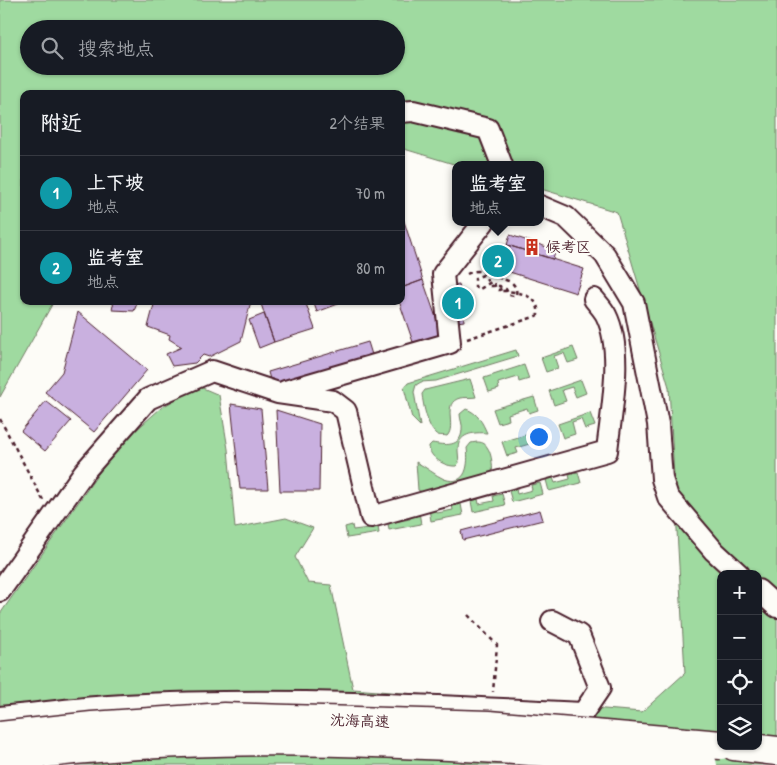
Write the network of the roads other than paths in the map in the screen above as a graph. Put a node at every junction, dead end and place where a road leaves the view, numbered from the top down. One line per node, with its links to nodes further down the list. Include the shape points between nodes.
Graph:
1 (405, 112): 2 (street, via 414,111 488,129)
2 (500, 161)
3 (544, 208): 7 (street, via 566,217 605,254 634,303 658,424 662,479 668,497 714,552)
4 (481, 226): 6 (street, via 443,274 450,343)
5 (594, 299): 6 (street, via 606,314 613,337 616,370 607,451 371,517 346,411 333,401)
6 (278, 393): 8 (street, via 212,371 148,399 84,472)
7 (734, 570)
8 (0, 591)
9 (762, 594): 10 (street)
10 (777, 607)
11 (552, 622): 12 (street, via 579,635 600,688 582,713 285,701 124,705)
12 (0, 717)
13 (0, 736): 14 (highway, 沈海高速, bridge, via 224,717 489,725)
14 (717, 745)
15 (0, 759): 16 (highway, 沈海高速, bridge, via 116,747 364,742)
16 (703, 765)

